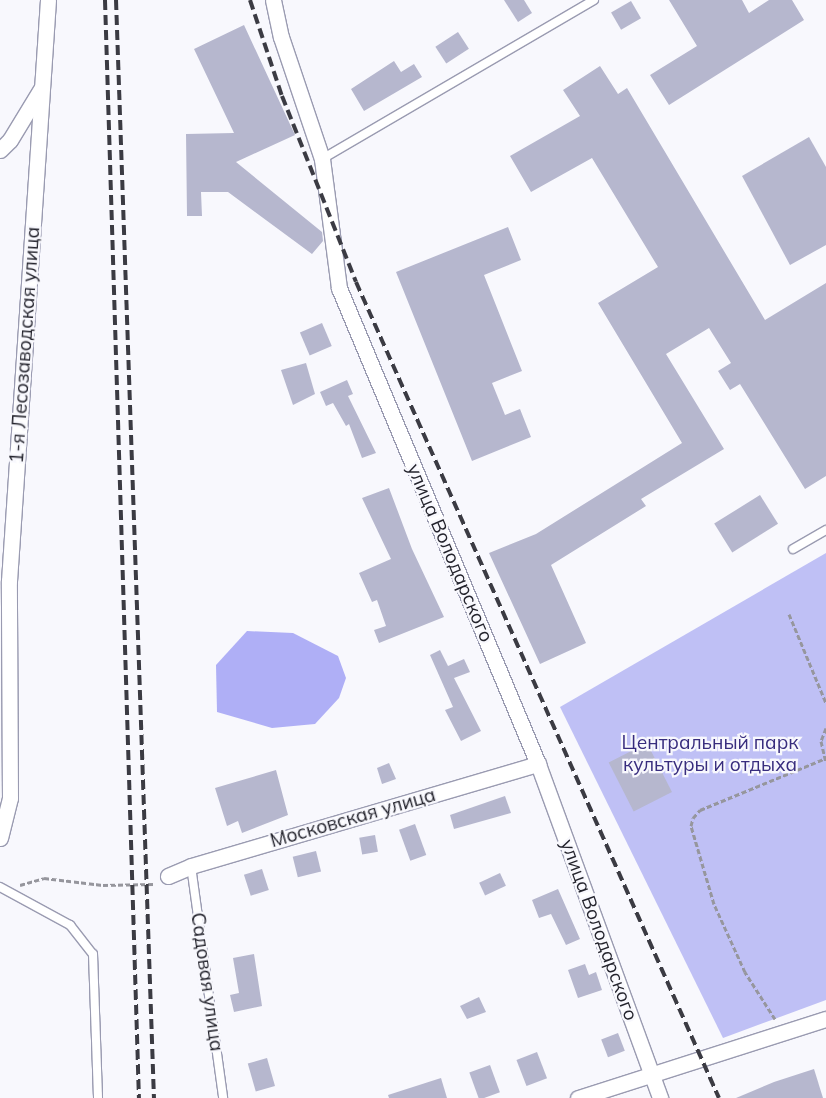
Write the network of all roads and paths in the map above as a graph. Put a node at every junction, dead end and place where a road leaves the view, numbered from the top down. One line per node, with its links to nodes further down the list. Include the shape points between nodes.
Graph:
1 (48, 0): 4 (street, 1-я Лесозаводская улица)
2 (273, 0): 6 (street, улица Володарского, via 281,37)
3 (594, 0): 6 (lane)
4 (43, 86): 5 (street, via 10,140); 14 (street, 1-я Лесозаводская улица, via 9,581 10,798)
5 (0, 150)
6 (322, 159): 13 (street, улица Володарского, via 339,288)
7 (826, 530): 8 (lane)
8 (793, 549)
9 (788, 614): 10 (path)
10 (826, 703)
11 (826, 728): 12 (path, via 820,741)
12 (825, 760): 19 (path, via 700,810 692,818 691,826 714,904 745,972)
13 (538, 764): 15 (street, Московская улица); 20 (street, улица Володарского)
14 (0, 838)
15 (191, 866): 16 (street, Московская улица); 22 (lane, Садовая улица)
16 (168, 876): 17 (path, via 152,886 103,885 44,878)
17 (3, 888): 21 (lane, via 70,925 93,954)
18 (826, 1019): 19 (street)
19 (784, 1033): 20 (street)
20 (653, 1074): 23 (street); 24 (street, улица Володарского)
21 (98, 1098)
22 (223, 1098)
23 (578, 1098)
24 (660, 1098)

